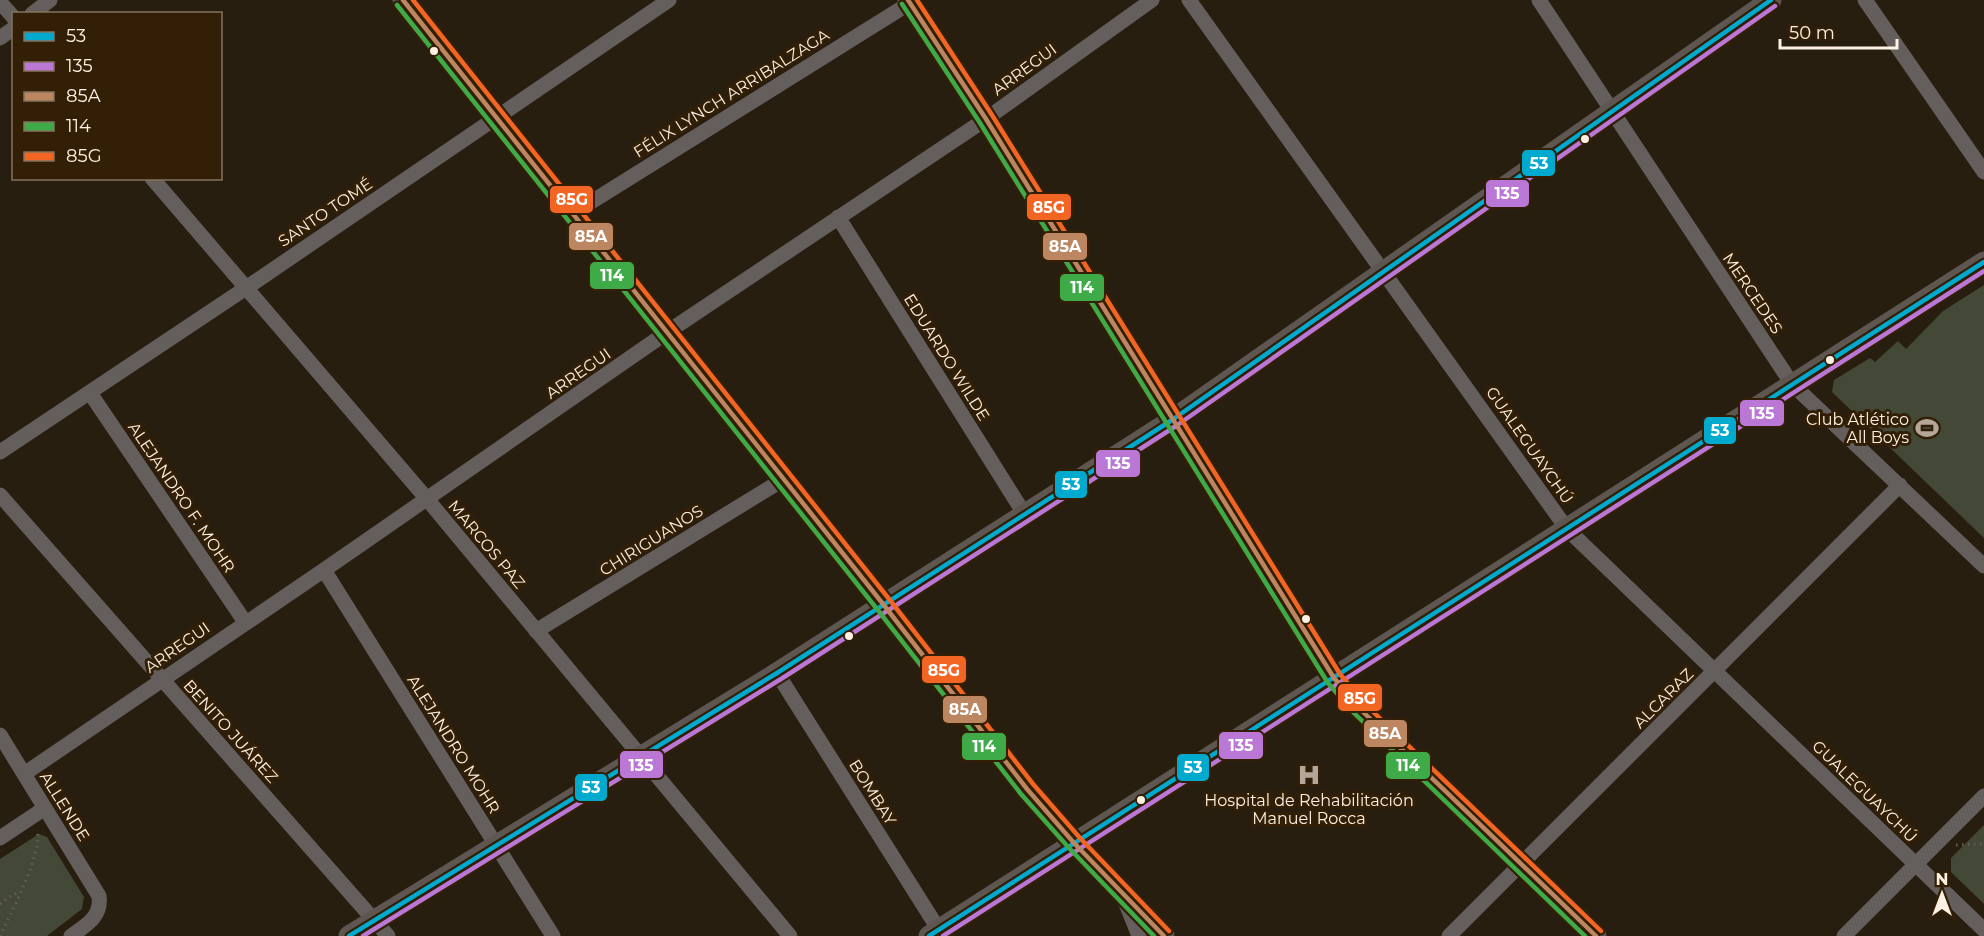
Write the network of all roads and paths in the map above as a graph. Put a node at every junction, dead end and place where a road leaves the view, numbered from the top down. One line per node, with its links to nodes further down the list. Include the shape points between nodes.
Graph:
1 (50, 0): 11 (street)
2 (403, 0): 14 (street)
3 (669, 0): 14 (street, SANTO TOMÉ)
4 (1152, 0): 15 (street, ARREGUI)
5 (1189, 0): 21 (street, GUALEGUAYCHÚ)
6 (1539, 0): 13 (street, MERCEDES)
7 (1771, 0): 13 (street)
8 (1865, 0): 16 (street)
9 (0, 2): 12 (street)
10 (909, 2): 15 (street); 18 (street, FÉLIX LYNCH ARRIBALZAGA)
11 (35, 12)
12 (12, 16)
13 (1612, 112): 21 (street); 24 (street, MERCEDES)
14 (495, 117): 18 (street); 22 (street, SANTO TOMÉ)
15 (986, 119): 19 (street, ARREGUI); 26 (street)
16 (1984, 172)
17 (154, 180): 22 (street, MARCOS PAZ)
18 (572, 214): 23 (street)
19 (838, 217): 23 (street, ARREGUI); 32 (street, EDUARDO WILDE)
20 (1984, 262): 24 (street)
21 (1385, 272): 26 (street); 33 (street, GUALEGUAYCHÚ)
22 (246, 288): 25 (street, SANTO TOMÉ); 31 (street, MARCOS PAZ)
23 (666, 333): 28 (street); 31 (street, ARREGUI)
24 (1792, 384): 29 (street, MERCEDES); 33 (street)
25 (90, 393): 27 (street, SANTO TOMÉ); 37 (street, ALEJANDRO F. MOHR)
26 (1172, 420): 32 (street); 41 (street)
27 (0, 452)
28 (784, 479): 36 (street); 38 (street, CHIRIGUANOS)
29 (1900, 485): 34 (street, MERCEDES); 39 (street, ALCARAZ)
30 (0, 495): 42 (street, BENITO JUÁREZ)
31 (427, 499): 35 (street, ARREGUI); 38 (street, MARCOS PAZ)
32 (1025, 515): 36 (street)
33 (1567, 529): 39 (street, GUALEGUAYCHÚ); 41 (street)
34 (1984, 566)
35 (324, 570): 37 (street, ARREGUI); 51 (street, ALEJANDRO MOHR)
36 (883, 604): 40 (street); 50 (street, via 1027,789)
37 (245, 622): 42 (street, ARREGUI)
38 (536, 631): 44 (street, MARCOS PAZ)
39 (1714, 672): 54 (street, ALCARAZ); 55 (street, GUALEGUAYCHÚ)
40 (777, 673): 44 (street); 61 (street, BOMBAY)
41 (1334, 678): 50 (street); 54 (street, via 1360,709)
42 (162, 680): 45 (street, ARREGUI); 59 (street, BENITO JUÁREZ)
43 (0, 735): 45 (street, ALLENDE)
44 (640, 756): 51 (street); 67 (street, MARCOS PAZ)
45 (24, 774): 47 (street, ALLENDE)
46 (1984, 796): 53 (street)
47 (45, 808): 48 (street); 63 (street, ALLENDE, via 99,896 97,916)
48 (30, 819): 49 (street); 56 (path, via 39,838)
49 (0, 838)
50 (1074, 843): 57 (street); 61 (street)
51 (496, 844): 59 (street); 66 (street, ALEJANDRO MOHR)
52 (1984, 844): 53 (path)
53 (1935, 845): 55 (street)
54 (1521, 864): 70 (street, ALCARAZ); 71 (street)
55 (1916, 864): 60 (street, GUALEGUAYCHÚ); 72 (street)
56 (21, 892): 58 (path); 62 (path)
57 (1122, 892): 68 (street); 69 (street)
58 (0, 904)
59 (374, 920): 64 (street); 65 (street, BENITO JUÁREZ)
60 (1984, 930)
61 (934, 933)
62 (0, 936)
63 (71, 936)
64 (349, 936)
65 (388, 936)
66 (553, 936)
67 (790, 936)
68 (1139, 936)
69 (1164, 936)
70 (1449, 936)
71 (1596, 936)
72 (1844, 936)

